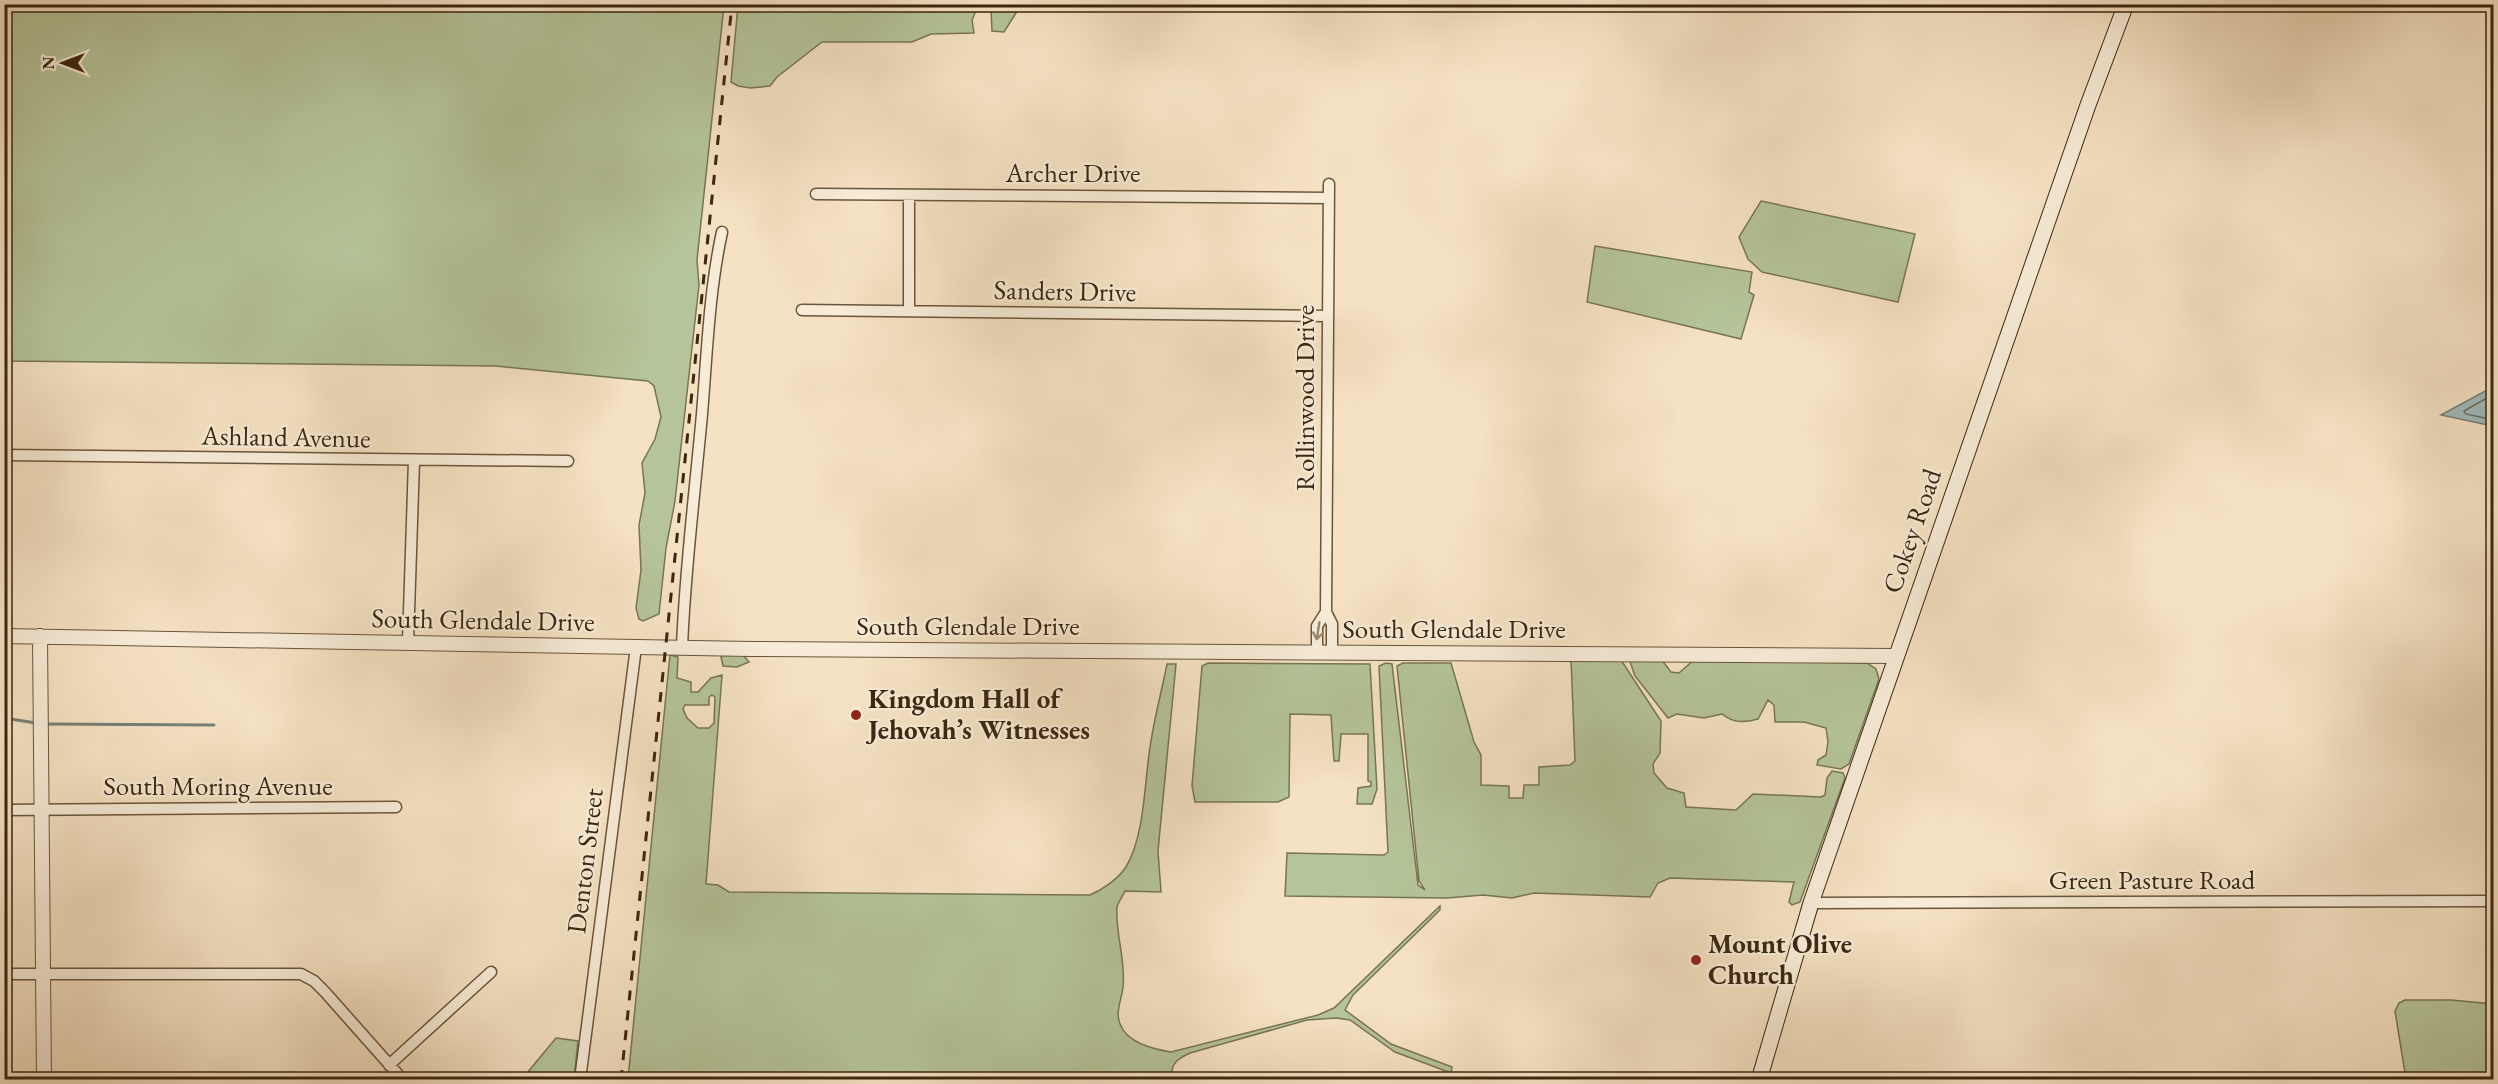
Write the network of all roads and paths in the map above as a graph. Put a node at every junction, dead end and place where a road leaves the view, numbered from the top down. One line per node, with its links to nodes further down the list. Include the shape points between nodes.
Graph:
1 (2126, 4): 21 (main road, Cokey Road)
2 (1329, 184): 5 (street, Rollinwood Drive)
3 (816, 194): 4 (street, Archer Drive)
4 (909, 195): 5 (street, Archer Drive); 8 (street)
5 (1329, 198): 9 (street, Rollinwood Drive)
6 (722, 232): 18 (street, via 714,276)
7 (802, 310): 8 (street, Sanders Drive)
8 (909, 311): 9 (street, Sanders Drive)
9 (1327, 316): 13 (street, Rollinwood Drive)
10 (4, 455): 11 (street, Ashland Avenue)
11 (414, 461): 12 (street, Ashland Avenue); 16 (street)
12 (568, 461)
13 (1326, 612): 19 (street, Rollinwood Drive, one-way to 19, via 1317,626); 20 (street, Rollinwood Drive, via 1332,624)
14 (4, 636): 15 (street, South Glendale Drive)
15 (40, 636): 16 (street, South Glendale Drive); 24 (street)
16 (408, 642): 17 (street, South Glendale Drive)
17 (636, 647): 18 (street, South Glendale Drive); 33 (street, Denton Street)
18 (682, 647): 19 (street, South Glendale Drive)
19 (1317, 652): 20 (street, South Glendale Drive)
20 (1332, 652): 21 (street, South Glendale Drive)
21 (1896, 656): 26 (main road, Cokey Road)
22 (396, 807): 24 (street, South Moring Avenue)
23 (4, 810): 24 (street, South Moring Avenue)
24 (41, 810): 28 (street)
25 (2493, 901): 26 (street, Green Pasture Road)
26 (1811, 903): 34 (main road, Cokey Road)
27 (492, 972): 30 (street)
28 (42, 973): 29 (street); 30 (street, via 301,974 325,992); 31 (street)
29 (4, 974)
30 (389, 1065): 32 (street)
31 (44, 1080)
32 (403, 1080)
33 (580, 1080)
34 (1759, 1080)

